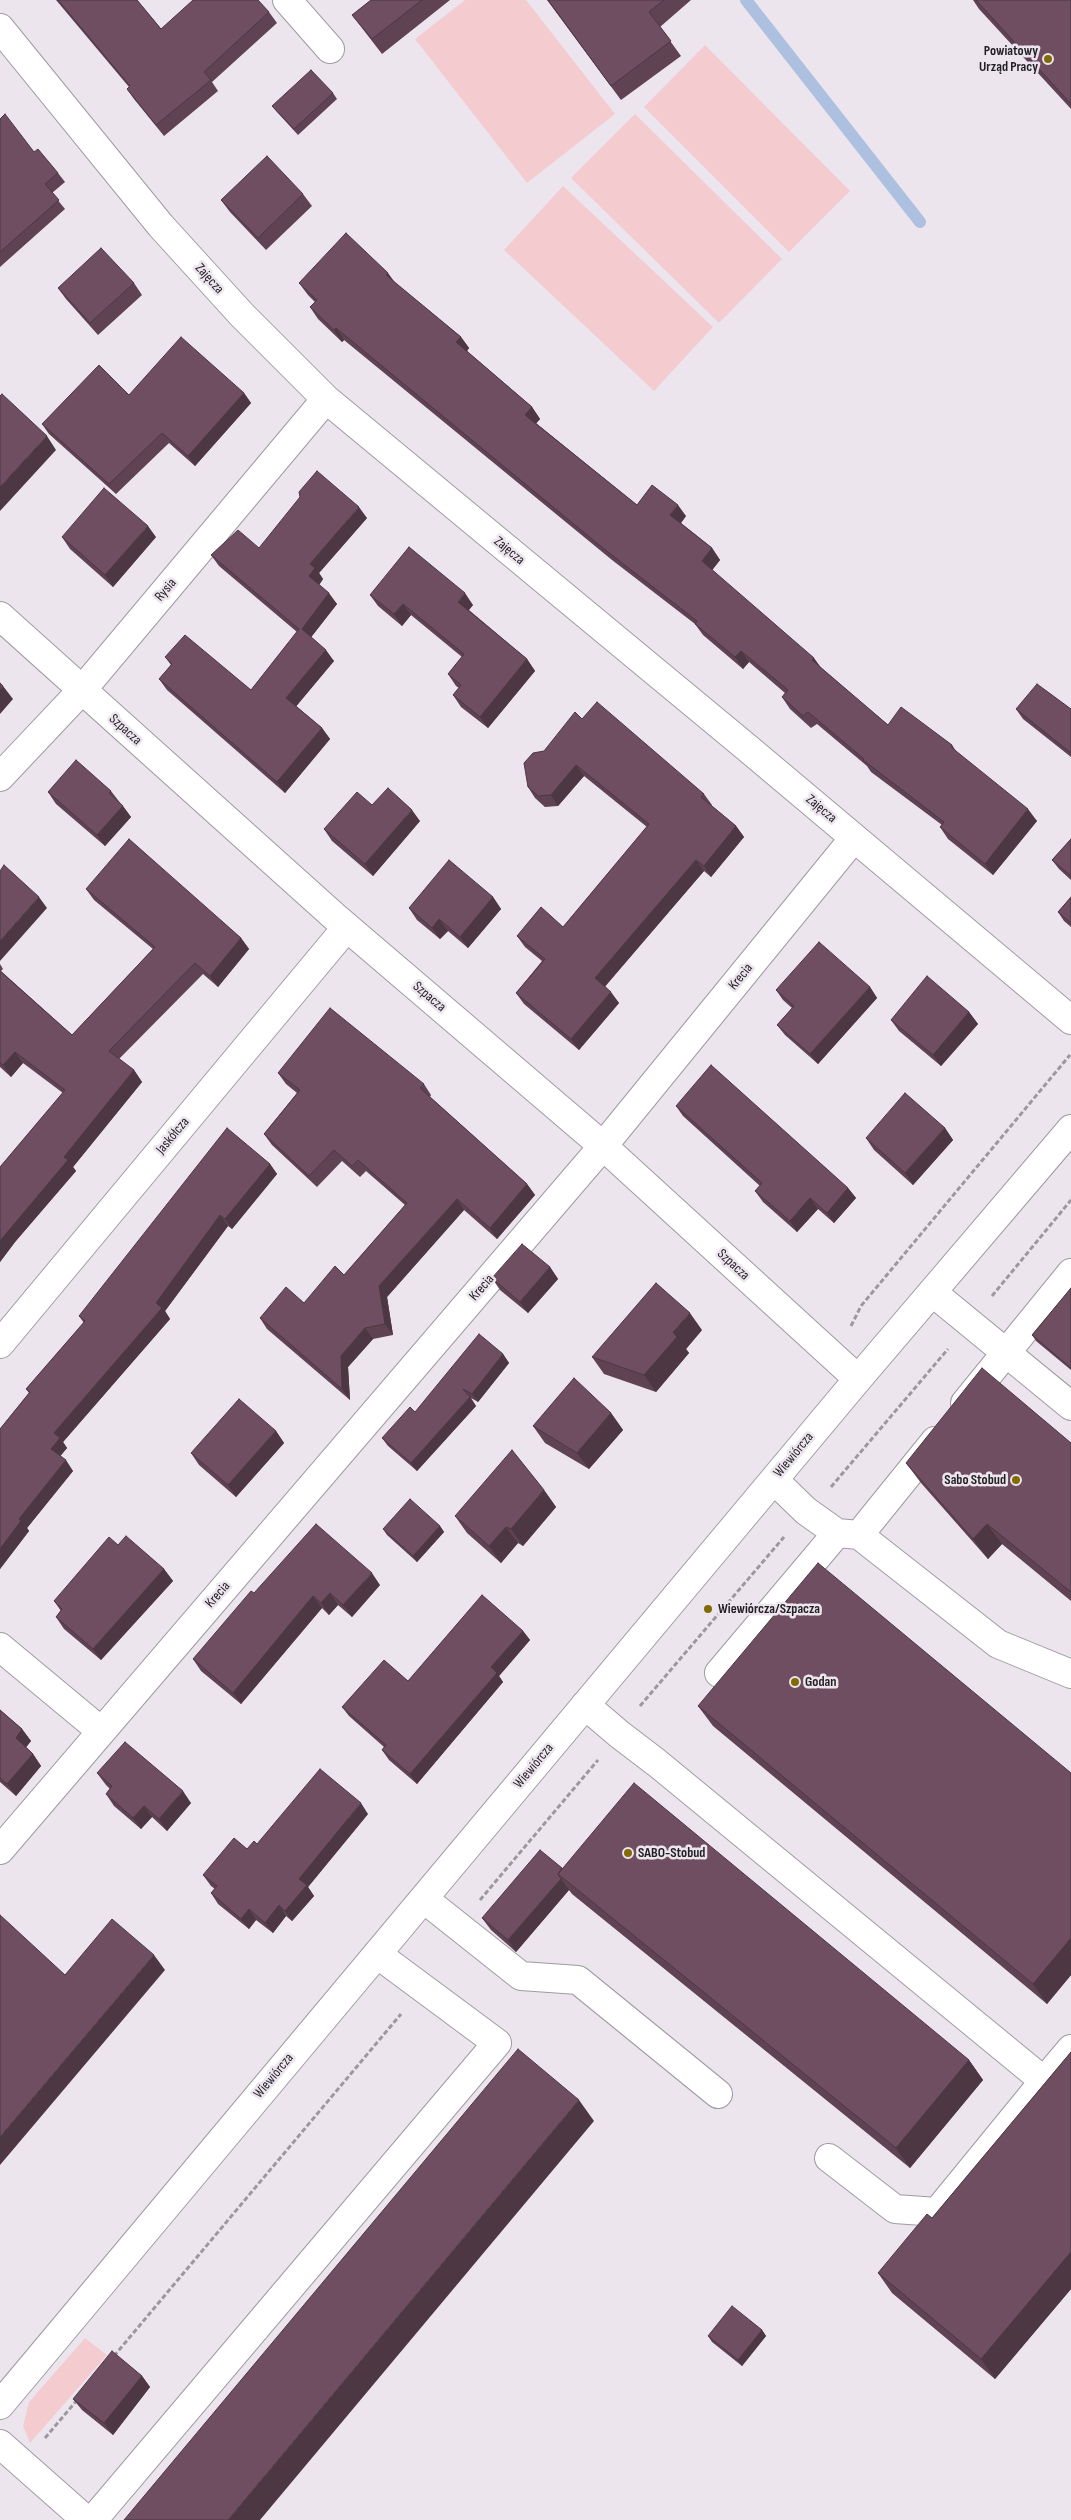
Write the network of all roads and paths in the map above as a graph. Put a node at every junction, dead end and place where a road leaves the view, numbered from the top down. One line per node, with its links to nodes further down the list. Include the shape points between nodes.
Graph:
1 (287, 0): 3 (street)
2 (0, 28): 4 (street, Zajęcza, via 161,226 242,315)
3 (330, 49)
4 (326, 399): 6 (street, Rysia); 8 (street, Zajęcza)
5 (0, 616): 6 (street, Szpacza)
6 (82, 690): 7 (street, Rysia); 9 (street, Szpacza)
7 (0, 777)
8 (854, 838): 10 (street, Zajęcza); 13 (street, Krecia)
9 (347, 927): 13 (street, Szpacza); 16 (street, Jaskółcza)
10 (1071, 1020)
11 (1071, 1054): 18 (path, via 861,1306 849,1330)
12 (1071, 1129): 15 (street, Wiewiórcza)
13 (603, 1146): 18 (street, Szpacza); 27 (street, Krecia)
14 (1071, 1273): 17 (street)
15 (932, 1292): 17 (street); 19 (street, Wiewiórcza)
16 (0, 1344)
17 (1008, 1352): 20 (street); 22 (street)
18 (830, 1354): 19 (street, Szpacza)
19 (858, 1379): 21 (street, Wiewiórcza)
20 (1071, 1406)
21 (774, 1480): 22 (street, via 806,1511); 26 (street, Wiewiórcza)
22 (848, 1534): 24 (street); 25 (street, via 998,1644)
23 (0, 1647): 27 (street)
24 (719, 1673)
25 (1071, 1674)
26 (585, 1704): 29 (street, Wiewiórcza); 33 (street)
27 (102, 1731): 28 (street, Krecia)
28 (0, 1850)
29 (424, 1899): 30 (street, Wiewiórcza); 34 (street, via 521,1976 578,1980)
30 (378, 1954): 31 (street); 38 (street, Wiewiórcza)
31 (423, 1988): 36 (path); 42 (street, via 497,2043)
32 (1071, 2049): 33 (street)
33 (1044, 2081): 35 (street, via 937,2212 894,2209)
34 (718, 2094)
35 (829, 2158)
36 (109, 2362)
37 (83, 2393): 40 (path)
38 (0, 2405)
39 (0, 2444): 40 (street)
40 (24, 2464): 41 (street)
41 (86, 2520)
42 (93, 2520)

